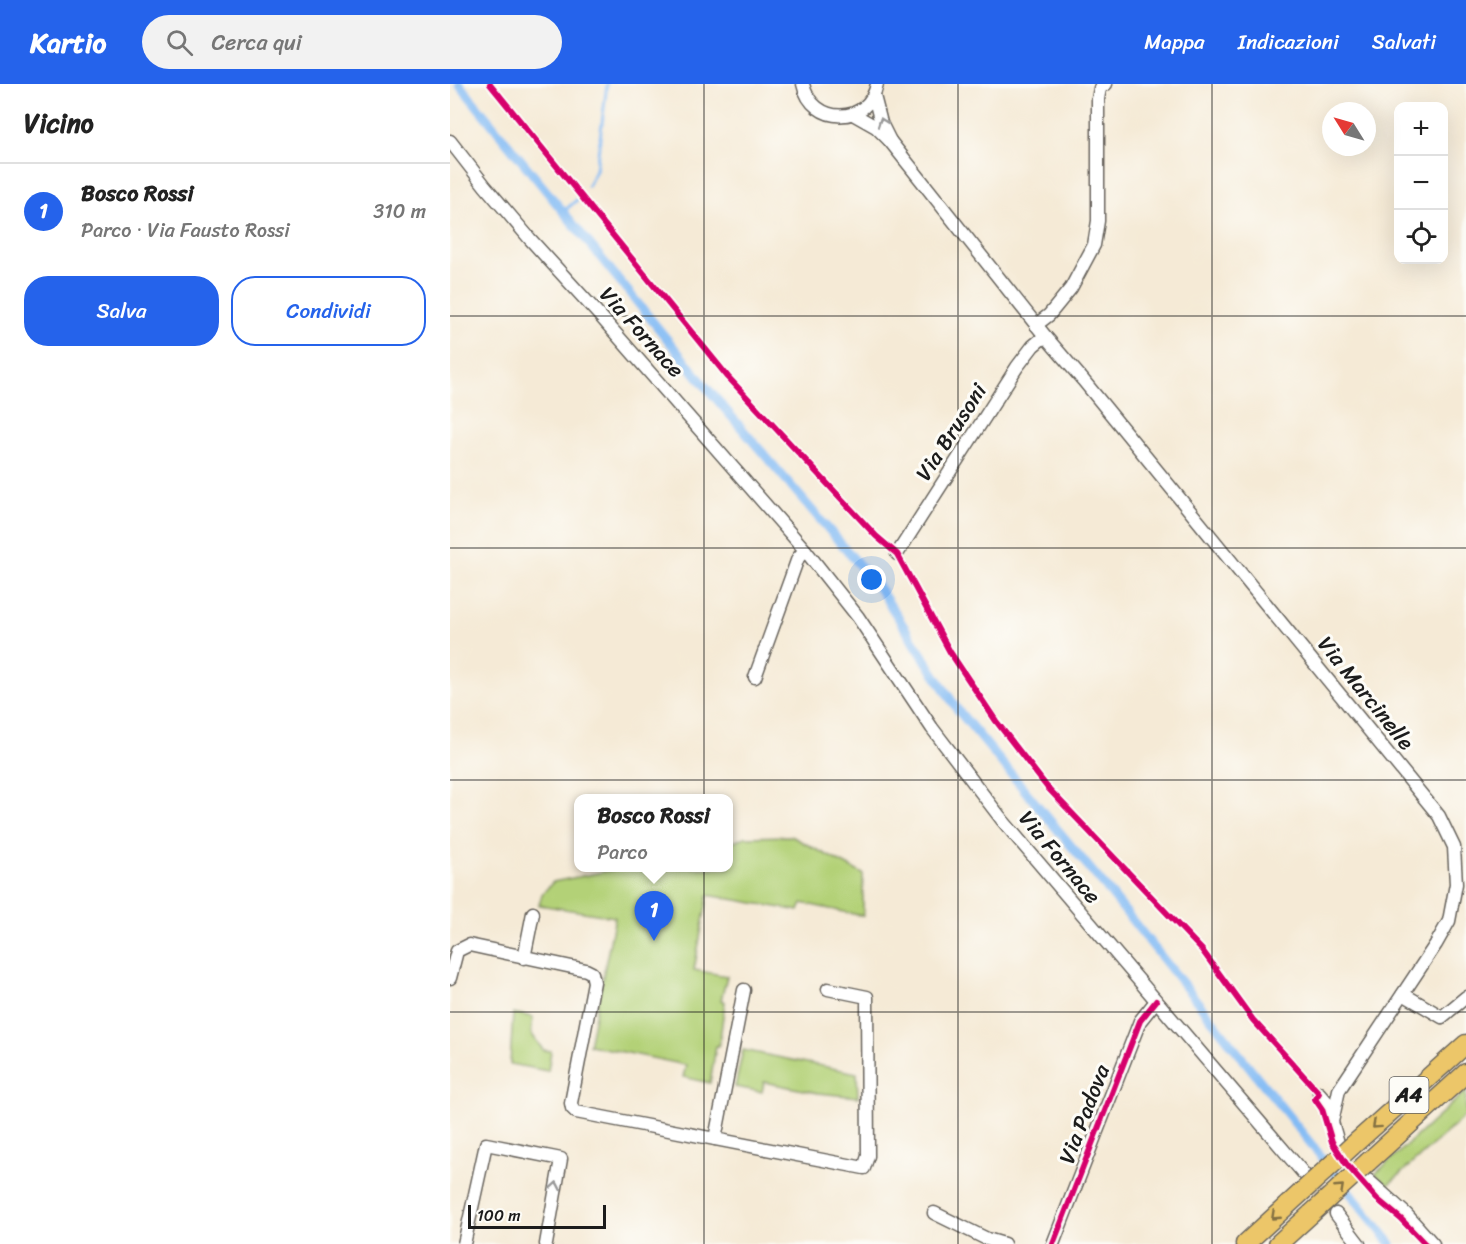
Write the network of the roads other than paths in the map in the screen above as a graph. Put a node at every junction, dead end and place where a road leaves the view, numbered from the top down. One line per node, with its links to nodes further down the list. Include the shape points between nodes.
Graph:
1 (803, 84): 4 (street, via 813,105 829,114)
2 (1106, 84): 7 (street, via 1100,88 1098,99 1098,221 1094,245 1071,288)
3 (876, 90): 4 (street); 6 (street, one-way to 3, via 881,123)
4 (853, 114): 6 (street, via 876,127)
5 (450, 141): 9 (street, Via Fornace, via 530,239)
6 (890, 141): 7 (street, Via Marcinelle)
7 (1036, 325): 8 (street, Via Marcinelle)
8 (1045, 336): 10 (street, Via Brusoni, via 1017,367); 17 (street, Via Marcinelle, via 1439,816 1454,847 1454,903 1443,933)
9 (805, 550): 11 (street, via 798,558); 19 (street, Via Fornace, via 858,616 932,728 1010,831)
10 (897, 554)
11 (755, 677)
12 (532, 913): 13 (street)
13 (524, 958): 14 (street, via 464,946 455,955); 24 (street, via 586,970 594,976 572,1108 576,1112)
14 (450, 978)
15 (828, 989): 24 (street, via 867,997 868,1156 864,1168)
16 (744, 990): 24 (street)
17 (1402, 994): 18 (street, via 1442,1017); 23 (street, Via Marcinelle, via 1347,1077)
18 (1466, 997)
19 (1156, 1000): 27 (street, Via Fornace); 33 (street, Via Padova, via 1140,1021)
20 (1466, 1044): 25 (highway, A4, one-way to 25)
21 (1466, 1073): 35 (highway, A4, one-way to 21, bridge)
22 (1319, 1094): 23 (street)
23 (1334, 1110): 25 (street, Via Marcinelle, via 1334,1131)
24 (715, 1139)
25 (1345, 1145): 27 (highway, A4, bridge)
26 (1368, 1180): 37 (street)
27 (1304, 1182): 34 (highway, A4, one-way to 34)
28 (934, 1213): 32 (street)
29 (1336, 1214): 36 (street)
30 (464, 1244): 31 (street, one-way to 30, via 561,1159 486,1144)
31 (546, 1244)
32 (1004, 1244)
33 (1053, 1244)
34 (1245, 1244)
35 (1278, 1244)
36 (1359, 1244)
37 (1433, 1244)

